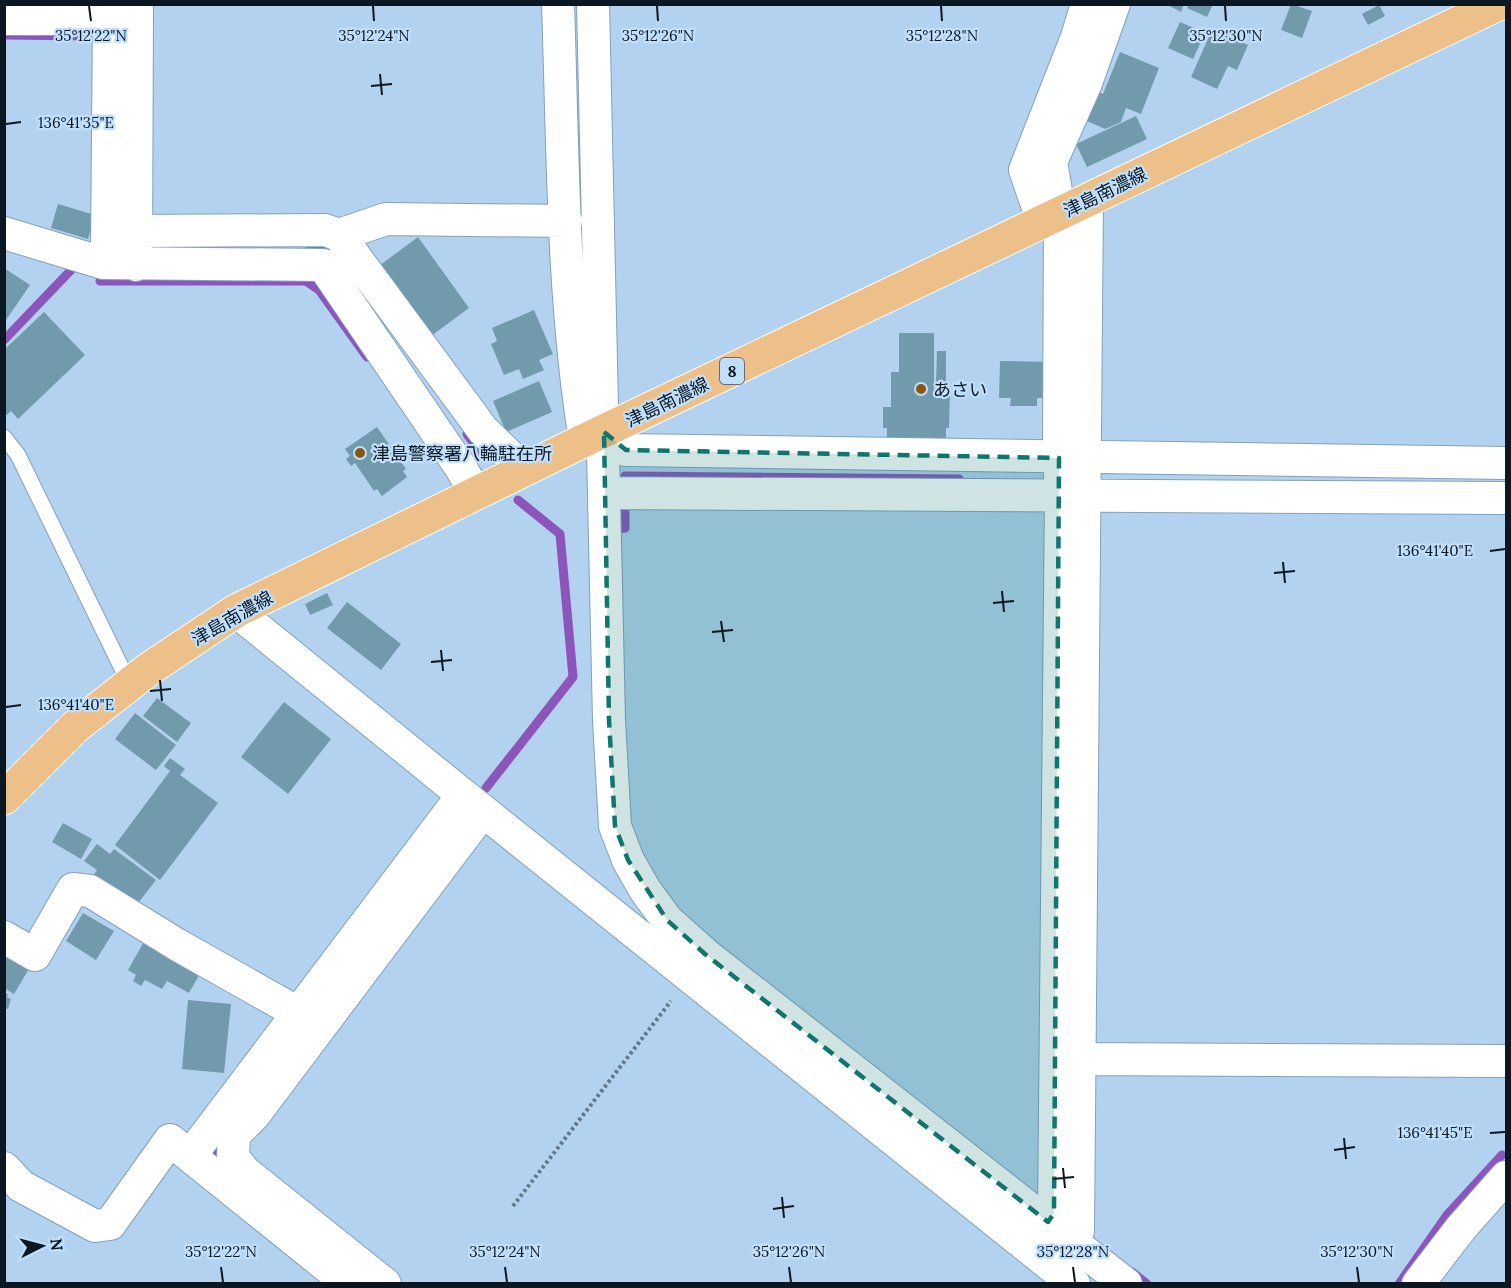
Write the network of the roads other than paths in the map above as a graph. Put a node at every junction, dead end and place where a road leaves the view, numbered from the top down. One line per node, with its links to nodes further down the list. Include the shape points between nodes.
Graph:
1 (558, 4): 11 (street)
2 (593, 4): 17 (street)
3 (1087, 4): 10 (street, via 1025,170)
4 (1114, 4): 10 (street, via 1086,83 1051,162)
5 (1498, 4): 6 (main road, 津島南濃線 / 8)
6 (1464, 12): 10 (main road, 津島南濃線 / 8)
7 (128, 14): 8 (street); 9 (street)
8 (4, 19)
9 (123, 57): 12 (street); 15 (street)
10 (1063, 212): 17 (main road, 津島南濃線 / 8); 19 (street)
11 (566, 221): 14 (street, via 386,219); 17 (street, via 575,375)
12 (136, 231): 14 (street, via 325,230); 16 (street)
13 (4, 233): 15 (street)
14 (339, 235): 21 (street, via 483,430)
15 (103, 263): 16 (street)
16 (136, 264): 23 (street, via 323,266)
17 (595, 436): 19 (street, via 626,450); 21 (main road, 津島南濃線 / 8); 22 (street)
18 (4, 437): 27 (lane, via 18,455)
19 (1072, 458): 20 (street); 24 (street)
20 (1506, 463)
21 (524, 470): 23 (main road, 津島南濃線 / 8)
22 (605, 493): 24 (street); 37 (street, via 615,826 645,890 667,920 705,954)
23 (476, 494): 26 (main road, 津島南濃線 / 8)
24 (1073, 494): 25 (street); 32 (street); 37 (street, via 1054,1213)
25 (1506, 498)
26 (236, 611): 27 (main road, 津島南濃線 / 8); 29 (street)
27 (130, 685): 28 (main road, 津島南濃線 / 8, via 75,727)
28 (4, 798)
29 (473, 803): 31 (street); 39 (street, via 254,1115 234,1135 233,1157 245,1172); 40 (street)
30 (4, 937): 31 (street, via 35,955 73,889 90,891)
31 (298, 1013): 34 (street)
32 (1080, 1059): 33 (street); 37 (street, via 1078,1231)
33 (1506, 1061)
34 (190, 1156): 35 (street, via 170,1140 110,1224 94,1227 21,1186); 38 (street)
35 (4, 1168)
36 (1506, 1177): 42 (street)
37 (1060, 1232): 41 (street)
38 (349, 1284)
39 (385, 1284)
40 (1074, 1284)
41 (1126, 1284)
42 (1418, 1284)

